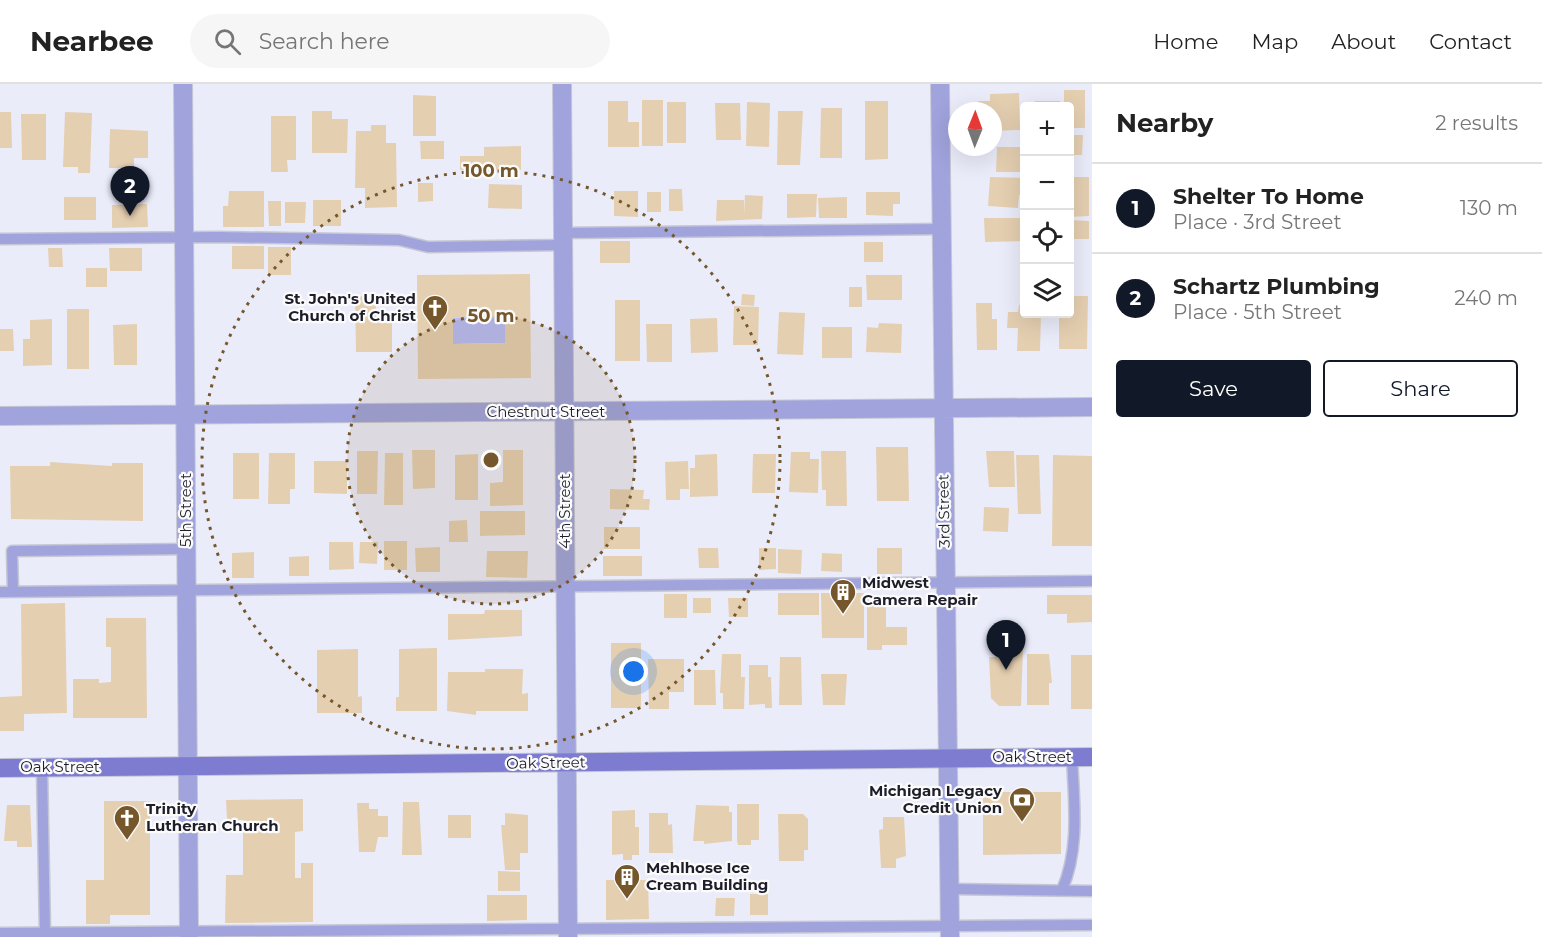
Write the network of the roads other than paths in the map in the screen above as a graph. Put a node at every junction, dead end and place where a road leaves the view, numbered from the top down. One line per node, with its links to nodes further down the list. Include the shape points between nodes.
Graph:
1 (183, 84): 5 (street, 5th Street)
2 (562, 84): 7 (street, 4th Street)
3 (940, 84): 4 (street, 3rd Street)
4 (941, 229): 7 (lane); 9 (street, 3rd Street)
5 (185, 237): 6 (lane); 7 (lane, via 399,240 428,247); 11 (street, 5th Street)
6 (0, 239)
7 (563, 239): 10 (street, 4th Street)
8 (1092, 407): 9 (street, Chestnut Street)
9 (943, 408): 10 (street, Chestnut Street); 15 (street, 3rd Street)
10 (564, 412): 11 (street, Chestnut Street); 16 (street, 4th Street)
11 (186, 415): 12 (street, Chestnut Street); 13 (street, 5th Street)
12 (0, 416)
13 (187, 549): 17 (street, 5th Street); 19 (lane, via 12,550)
14 (1092, 581): 15 (lane)
15 (945, 582): 16 (lane); 22 (street, 3rd Street)
16 (566, 587): 17 (lane); 23 (street, 4th Street)
17 (187, 590): 19 (lane); 24 (street, 5th Street)
18 (0, 592): 19 (lane)
19 (13, 592)
20 (1072, 757): 21 (street, Oak Street); 22 (street, Oak Street); 28 (lane, via 1075,806 1071,869)
21 (1092, 757)
22 (948, 758): 23 (street, Oak Street); 27 (street, 3rd Street)
23 (567, 763): 24 (street, Oak Street); 36 (street, 4th Street)
24 (188, 767): 26 (street, Oak Street); 37 (street, 5th Street)
25 (0, 768): 26 (street, Oak Street)
26 (42, 768): 35 (lane)
27 (950, 889): 28 (lane); 31 (street, 3rd Street)
28 (1062, 890): 29 (lane)
29 (1092, 891)
30 (1092, 925): 31 (lane)
31 (950, 931): 33 (lane)
32 (846, 932): 33 (lane); 36 (lane)
33 (881, 932)
34 (0, 933): 35 (lane)
35 (45, 933): 37 (lane)
36 (568, 933): 37 (lane)
37 (189, 935)

